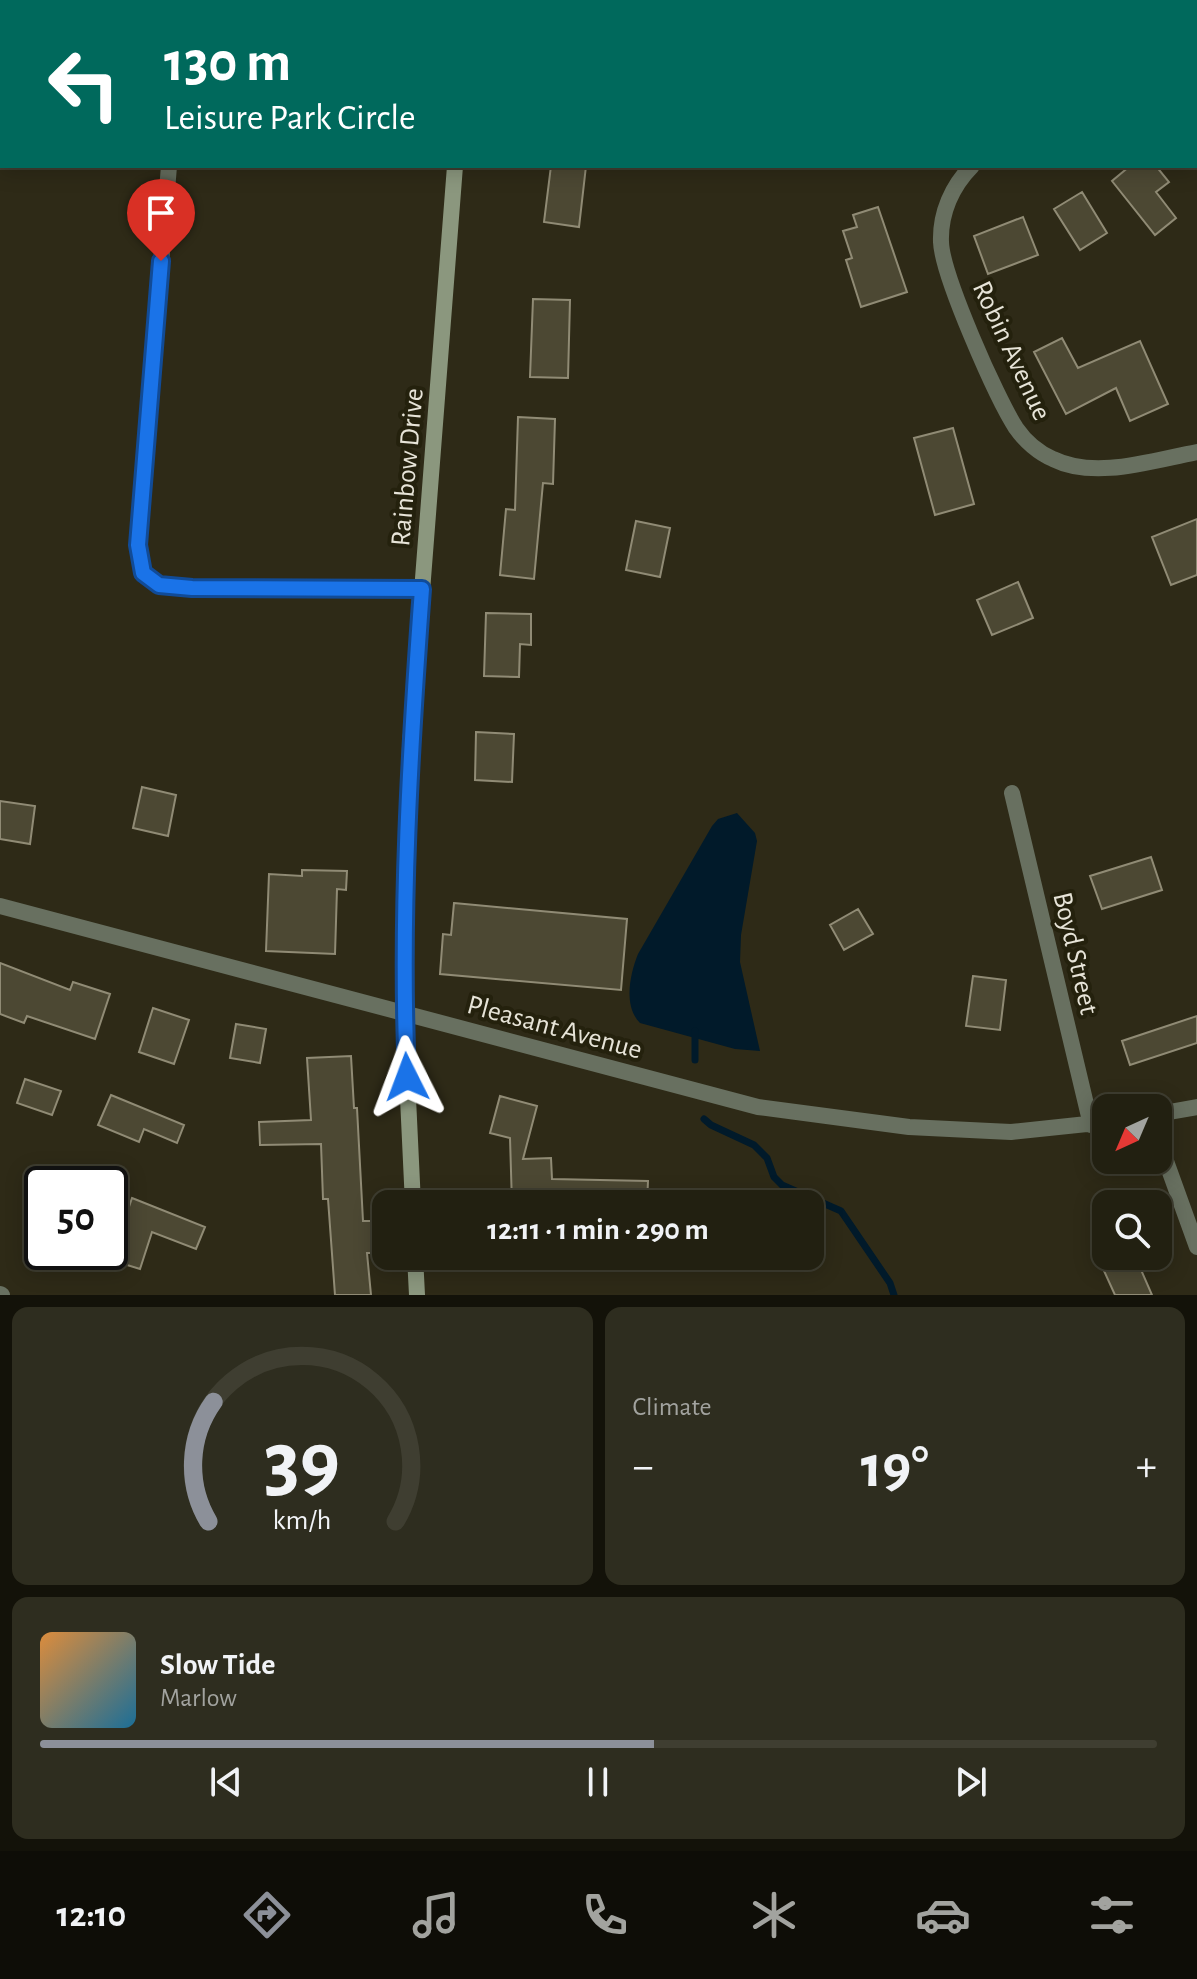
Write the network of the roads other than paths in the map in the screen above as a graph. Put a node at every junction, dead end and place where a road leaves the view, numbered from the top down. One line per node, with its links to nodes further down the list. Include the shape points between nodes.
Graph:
1 (169, 168): 5 (street, via 138,545 143,573 159,585 192,588)
2 (455, 168): 5 (main road, Rainbow Drive)
3 (970, 168): 4 (street, Robin Avenue, via 947,201 941,243 956,297 1008,415 1036,449 1077,467 1116,467)
4 (1197, 452)
5 (422, 589): 8 (main road, Rainbow Drive, via 410,746)
6 (1012, 793): 9 (street, Boyd Street)
7 (0, 906): 8 (street, Pleasant Avenue)
8 (404, 1013): 12 (street, Pleasant Avenue, via 758,1107 909,1127 1011,1132); 14 (main road, Rainbow Drive)
9 (1092, 1100)
10 (1197, 1107): 11 (street)
11 (1172, 1111)
12 (1092, 1124)
13 (1171, 1174): 15 (street)
14 (412, 1190)
15 (1197, 1247)
16 (416, 1270): 17 (main road)
17 (417, 1295)

